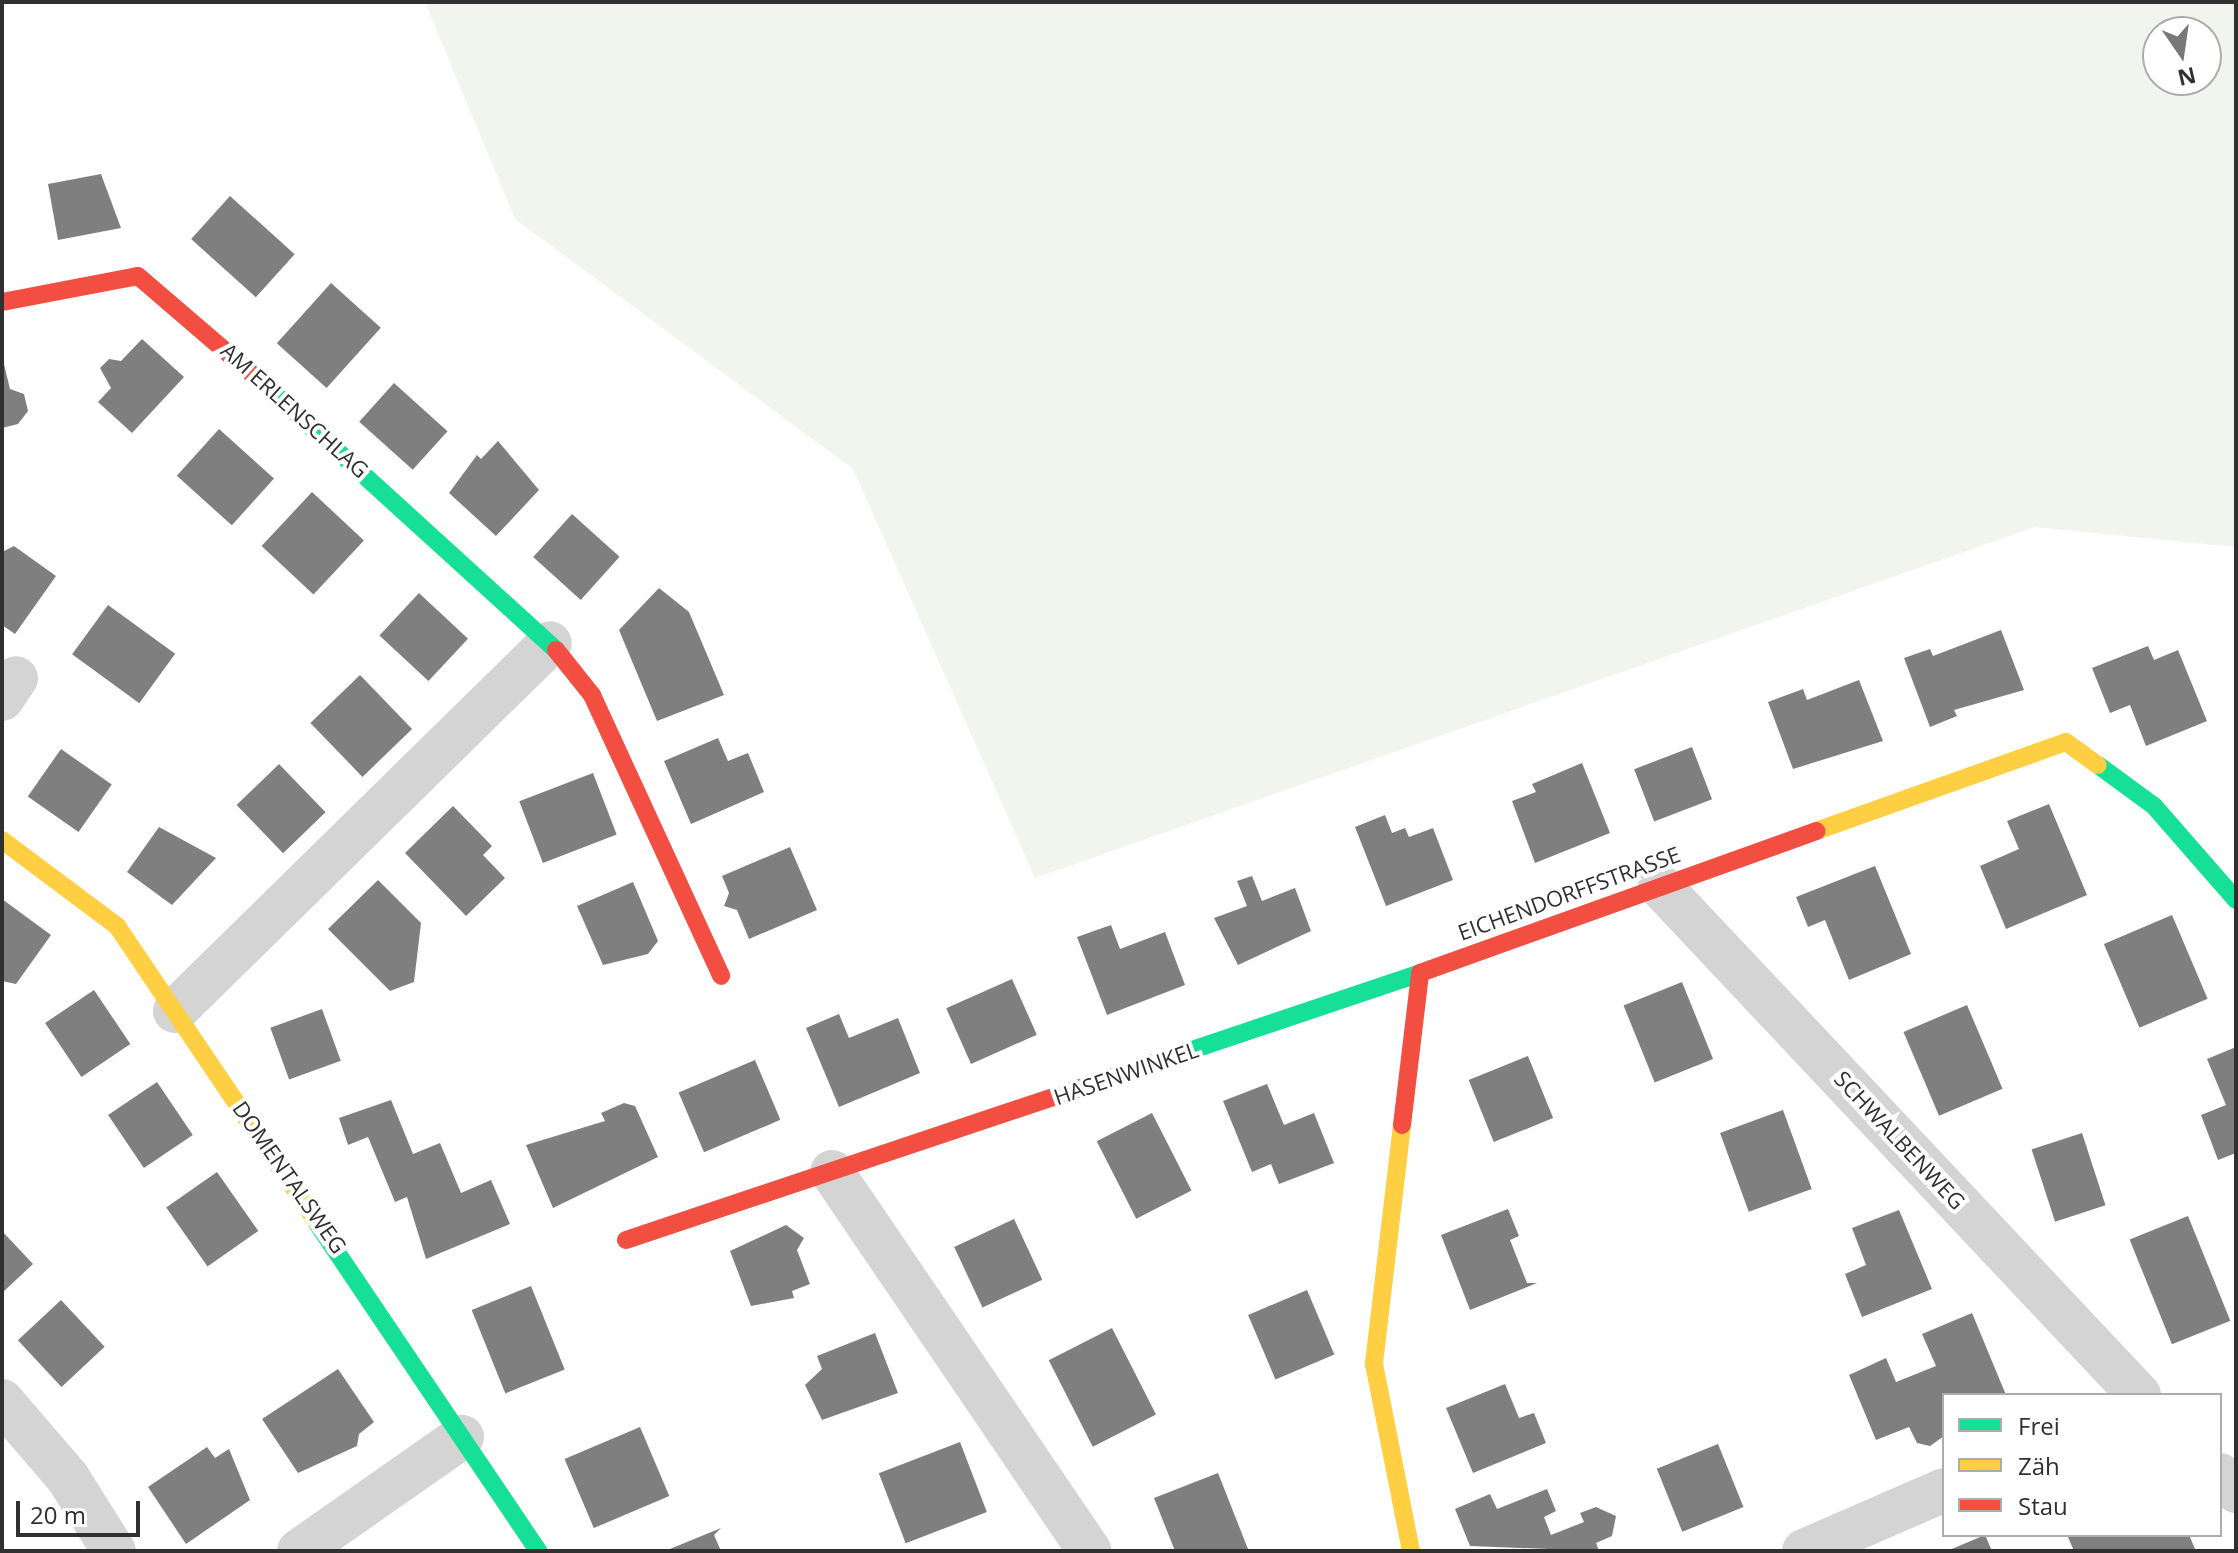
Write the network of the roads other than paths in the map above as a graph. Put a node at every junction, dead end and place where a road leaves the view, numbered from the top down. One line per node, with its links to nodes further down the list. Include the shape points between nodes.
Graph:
1 (2, 302): 2 (street, AM ERLENSCHLAG, via 89,281 138,276 154,285)
2 (550, 643): 7 (street, AM ERLENSCHLAG, via 592,695); 8 (street)
3 (2, 840): 8 (street, DOMENTALSWEG, via 117,926)
4 (1660, 886): 5 (street, EICHENDORFFSTRASSE, via 2066,742 2154,806); 6 (street, EICHENDORFFSTRASSE); 11 (street, SCHWALBENWEG)
5 (2236, 900)
6 (1420, 973): 9 (street, HASENWINKEL); 19 (street, via 1374,1364)
7 (721, 976)
8 (175, 1011): 13 (street, DOMENTALSWEG)
9 (832, 1172): 10 (street, HASENWINKEL); 18 (street)
10 (626, 1240)
11 (2137, 1393)
12 (2, 1401): 15 (street, via 68,1478)
13 (462, 1437): 16 (street); 17 (street, DOMENTALSWEG)
14 (1942, 1491): 20 (street)
15 (114, 1551)
16 (299, 1551)
17 (538, 1551)
18 (1090, 1551)
19 (1411, 1551)
20 (1804, 1551)

